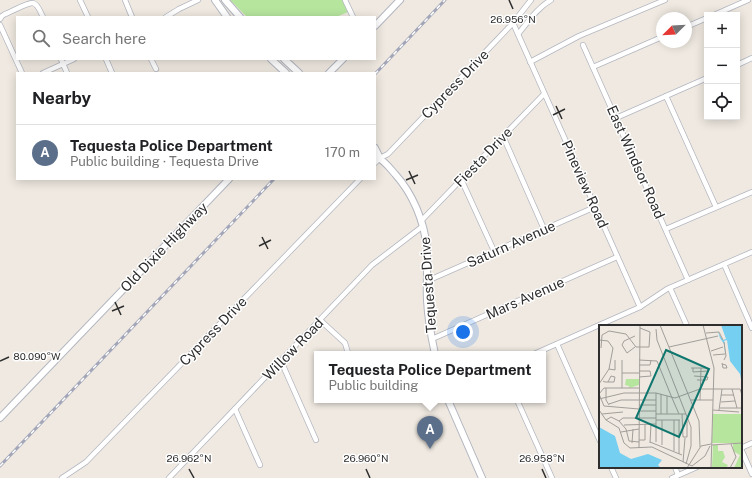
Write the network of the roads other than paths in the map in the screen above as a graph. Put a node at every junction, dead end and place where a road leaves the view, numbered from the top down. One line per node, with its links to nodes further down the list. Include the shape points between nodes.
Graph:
1 (80, 0): 14 (street)
2 (125, 0): 15 (street)
3 (198, 0): 16 (street)
4 (215, 0): 17 (street)
5 (225, 0): 18 (street)
6 (345, 0): 19 (street)
7 (400, 0): 25 (street)
8 (531, 0): 22 (street, Cypress Drive)
9 (551, 0): 26 (street, via 545,3)
10 (665, 0): 38 (street, via 579,36)
11 (748, 0): 12 (street)
12 (721, 12)
13 (42, 16): 20 (street, via 38,7 28,4 5,14)
14 (88, 16)
15 (132, 16)
16 (168, 16)
17 (226, 16)
18 (239, 16)
19 (353, 16)
20 (0, 19)
21 (704, 19): 23 (street)
22 (511, 24): 26 (street, Pineview Road); 54 (street, Cypress Drive, via 388,154)
23 (692, 24)
24 (0, 25): 31 (street)
25 (376, 25)
26 (518, 34): 38 (street, Pineview Road)
27 (656, 41): 40 (street)
28 (583, 44): 40 (street, East Windsor Road)
29 (752, 58): 39 (street)
30 (16, 60): 42 (street)
31 (16, 60)
32 (106, 60): 45 (street)
33 (152, 60): 41 (street)
34 (272, 60): 46 (street)
35 (285, 60): 47 (street)
36 (342, 60): 48 (street)
37 (62, 61): 43 (street); 44 (street)
38 (530, 62): 50 (street, Pineview Road)
39 (740, 64)
40 (593, 67): 52 (street, East Windsor Road)
41 (156, 69)
42 (22, 72)
43 (45, 72)
44 (67, 72)
45 (112, 72)
46 (285, 72)
47 (298, 72)
48 (330, 72)
49 (704, 79): 51 (street)
50 (544, 94): 53 (street, Fiesta Drive); 59 (street, Pineview Road)
51 (666, 96): 52 (street); 60 (street)
52 (616, 118): 63 (street, East Windsor Road)
53 (503, 136): 55 (street, Fiesta Drive); 62 (street)
54 (378, 157): 61 (street, Tequesta Drive, via 401,180 415,204)
55 (461, 179): 61 (street, Fiesta Drive); 64 (street)
56 (228, 180): 87 (street, Old Dixie Highway)
57 (359, 180): 99 (street, Cypress Drive, via 86,462)
58 (752, 192): 60 (street)
59 (595, 207): 62 (street, Saturn Avenue); 66 (street, Pineview Road)
60 (716, 207): 63 (street)
61 (422, 223): 69 (street, Tequesta Drive, via 427,248); 73 (street, Willow Road, via 372,266)
62 (544, 229): 64 (street, Saturn Avenue)
63 (666, 229): 68 (street, East Windsor Road)
64 (494, 251): 69 (street, Saturn Avenue)
65 (752, 252): 67 (street)
66 (618, 257): 71 (street, Pineview Road); 78 (street, Mars Avenue)
67 (724, 264): 68 (street); 72 (street)
68 (688, 280): 70 (street)
69 (427, 281): 78 (street, Tequesta Drive)
70 (670, 288): 71 (street); 76 (street)
71 (640, 307): 74 (street)
72 (750, 316): 77 (street)
73 (320, 320): 80 (street, via 345,343); 83 (street, Willow Road)
74 (610, 320): 75 (street); 79 (street)
75 (612, 325)
76 (687, 325)
77 (752, 328)
78 (432, 339): 81 (street, Tequesta Drive)
79 (557, 344): 82 (street); 88 (street)
80 (347, 351)
81 (434, 351)
82 (541, 351)
83 (281, 361): 86 (street, Willow Road); 89 (street)
84 (449, 403): 101 (street)
85 (518, 403): 102 (street)
86 (235, 409): 93 (street); 100 (street, Willow Road)
87 (0, 418)
88 (599, 439)
89 (316, 440)
90 (752, 443): 91 (street)
91 (742, 448)
92 (742, 450): 97 (street)
93 (260, 465)
94 (611, 468): 103 (street)
95 (675, 468): 98 (street)
96 (695, 468): 98 (street)
97 (752, 474)
98 (678, 475): 104 (street)
99 (62, 478)
100 (169, 478)
101 (482, 478)
102 (552, 478)
103 (616, 478)
104 (672, 478)

